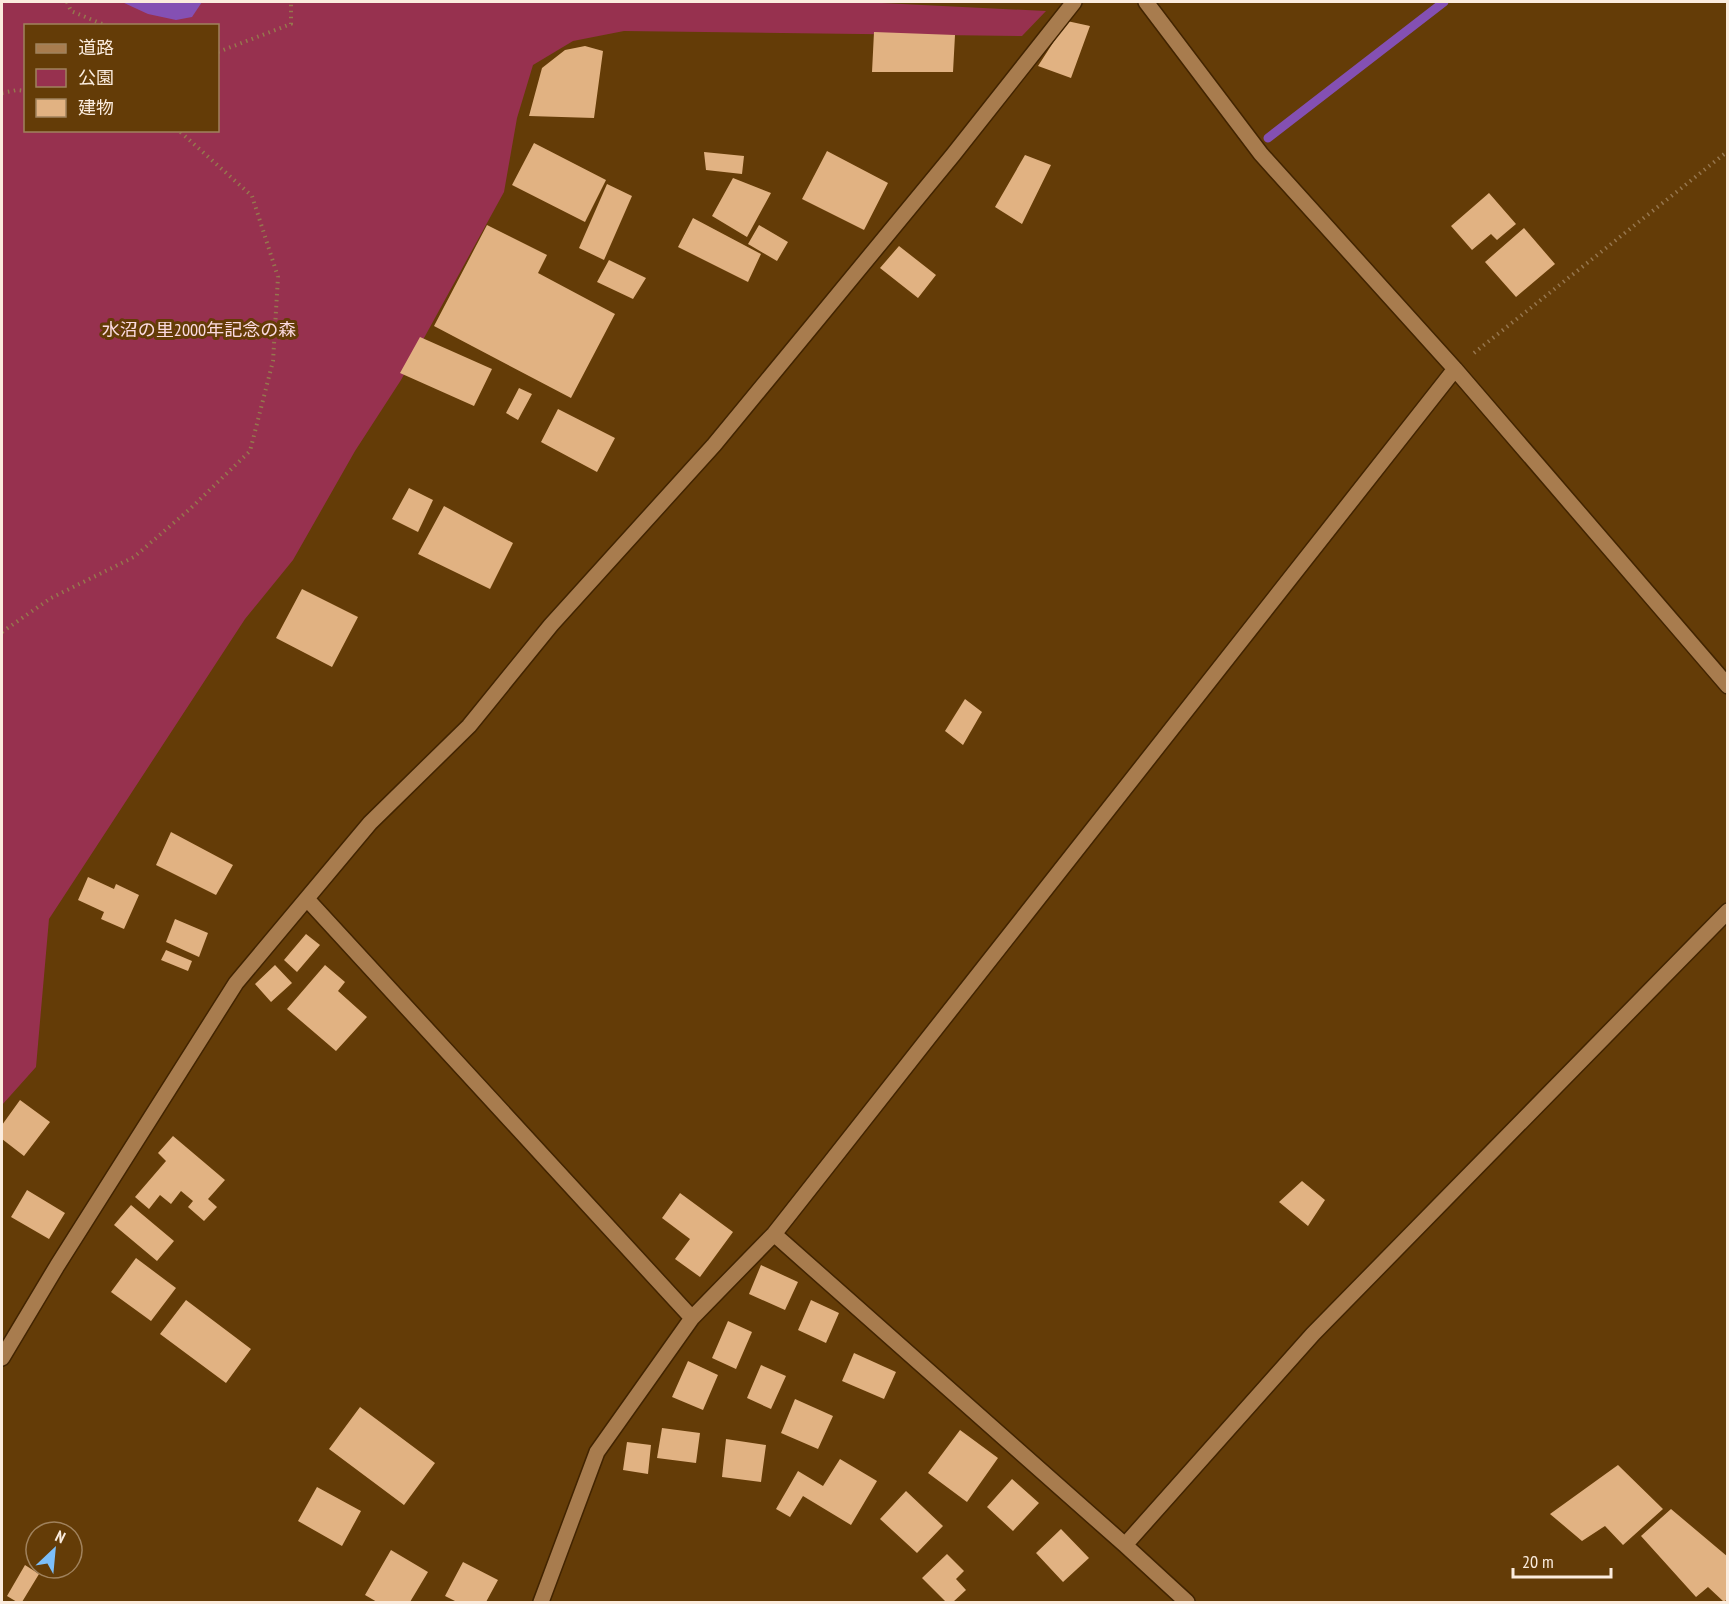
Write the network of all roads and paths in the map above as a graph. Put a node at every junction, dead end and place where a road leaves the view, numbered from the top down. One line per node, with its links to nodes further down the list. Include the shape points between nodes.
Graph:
1 (67, 2): 5 (path, via 71,11)
2 (291, 2): 6 (path, via 291,24)
3 (1074, 2): 14 (street, via 714,445 550,625 469,726 370,823)
4 (1146, 2): 11 (street, via 1261,154)
5 (102, 24)
6 (219, 52)
7 (24, 91): 8 (path)
8 (2, 93)
9 (180, 132): 12 (path, via 252,196 278,277 273,361 250,451 134,557 51,598)
10 (1728, 151): 11 (path)
11 (1455, 369): 13 (street); 16 (street)
12 (2, 632)
13 (1728, 686)
14 (307, 899): 17 (street); 18 (street, via 236,983)
15 (1728, 911): 19 (street, via 1313,1334)
16 (774, 1234): 17 (street); 19 (street)
17 (692, 1318): 20 (street, via 597,1452)
18 (2, 1358)
19 (1125, 1545): 21 (street)
20 (541, 1602)
21 (1186, 1602)

